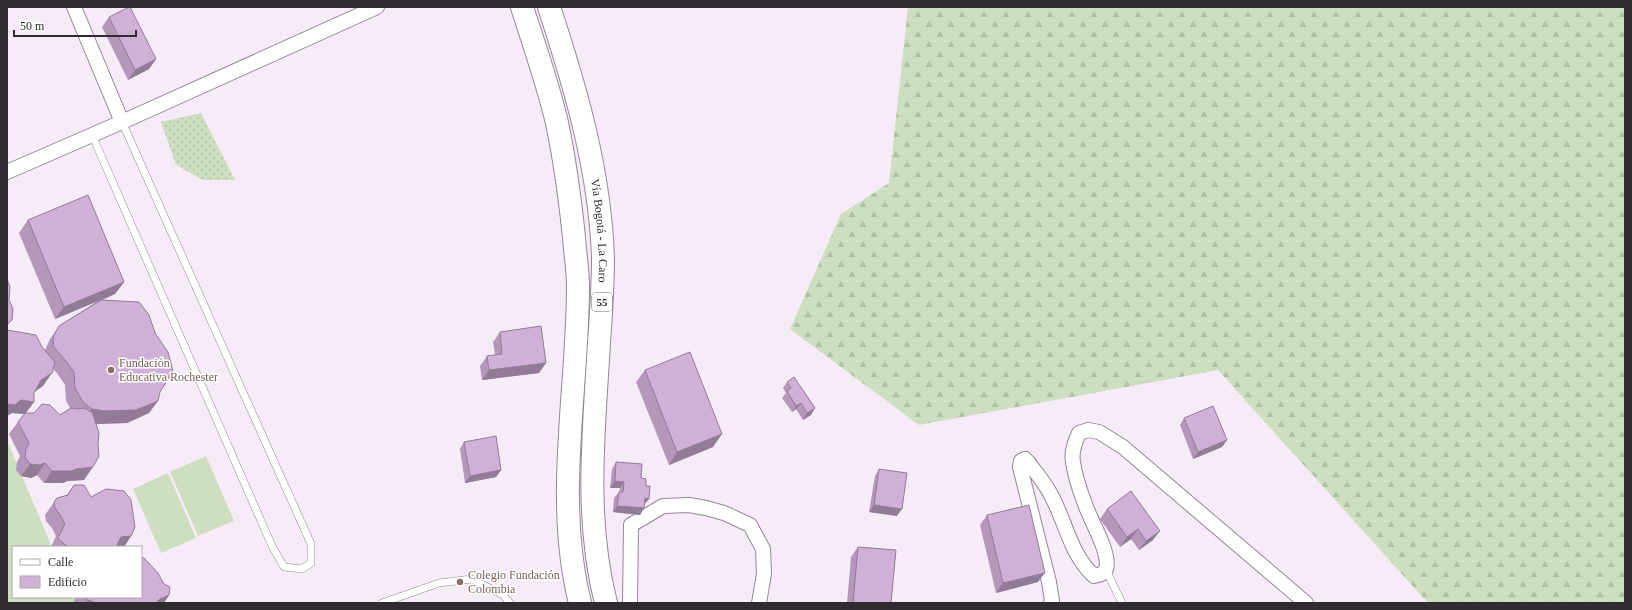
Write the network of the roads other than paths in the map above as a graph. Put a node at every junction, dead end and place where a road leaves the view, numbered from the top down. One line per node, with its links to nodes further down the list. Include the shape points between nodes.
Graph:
1 (74, 7): 5 (street)
2 (377, 7): 5 (street)
3 (522, 7): 11 (main road, Vía Bogotá - La Caro / 55, via 557,122 573,226 578,284 569,500 571,545)
4 (550, 7): 12 (main road, Vía Bogotá - La Caro / 55, via 580,105 591,154 599,214 602,298 592,459 592,504)
5 (122, 122): 6 (street); 6 (lane, via 310,544 311,563 302,569 284,567 272,546)
6 (92, 135): 7 (street)
7 (7, 172)
8 (1106, 570): 15 (street, via 1101,575 1094,576 1085,568 1078,558 1051,495 1028,462 1025,459 1021,461 1020,467 1049,582); 16 (lane); 17 (street, via 1107,561 1102,542 1085,506 1073,462 1074,443 1079,432 1088,430 1099,432 1123,448)
9 (382, 603): 10 (lane, via 439,583 472,579 503,595)
10 (510, 603)
11 (580, 603)
12 (606, 603)
13 (630, 603): 14 (street, via 632,525 663,506 689,505 724,513 750,525 763,549 764,574)
14 (759, 603)
15 (1051, 603)
16 (1122, 603)
17 (1306, 603)

